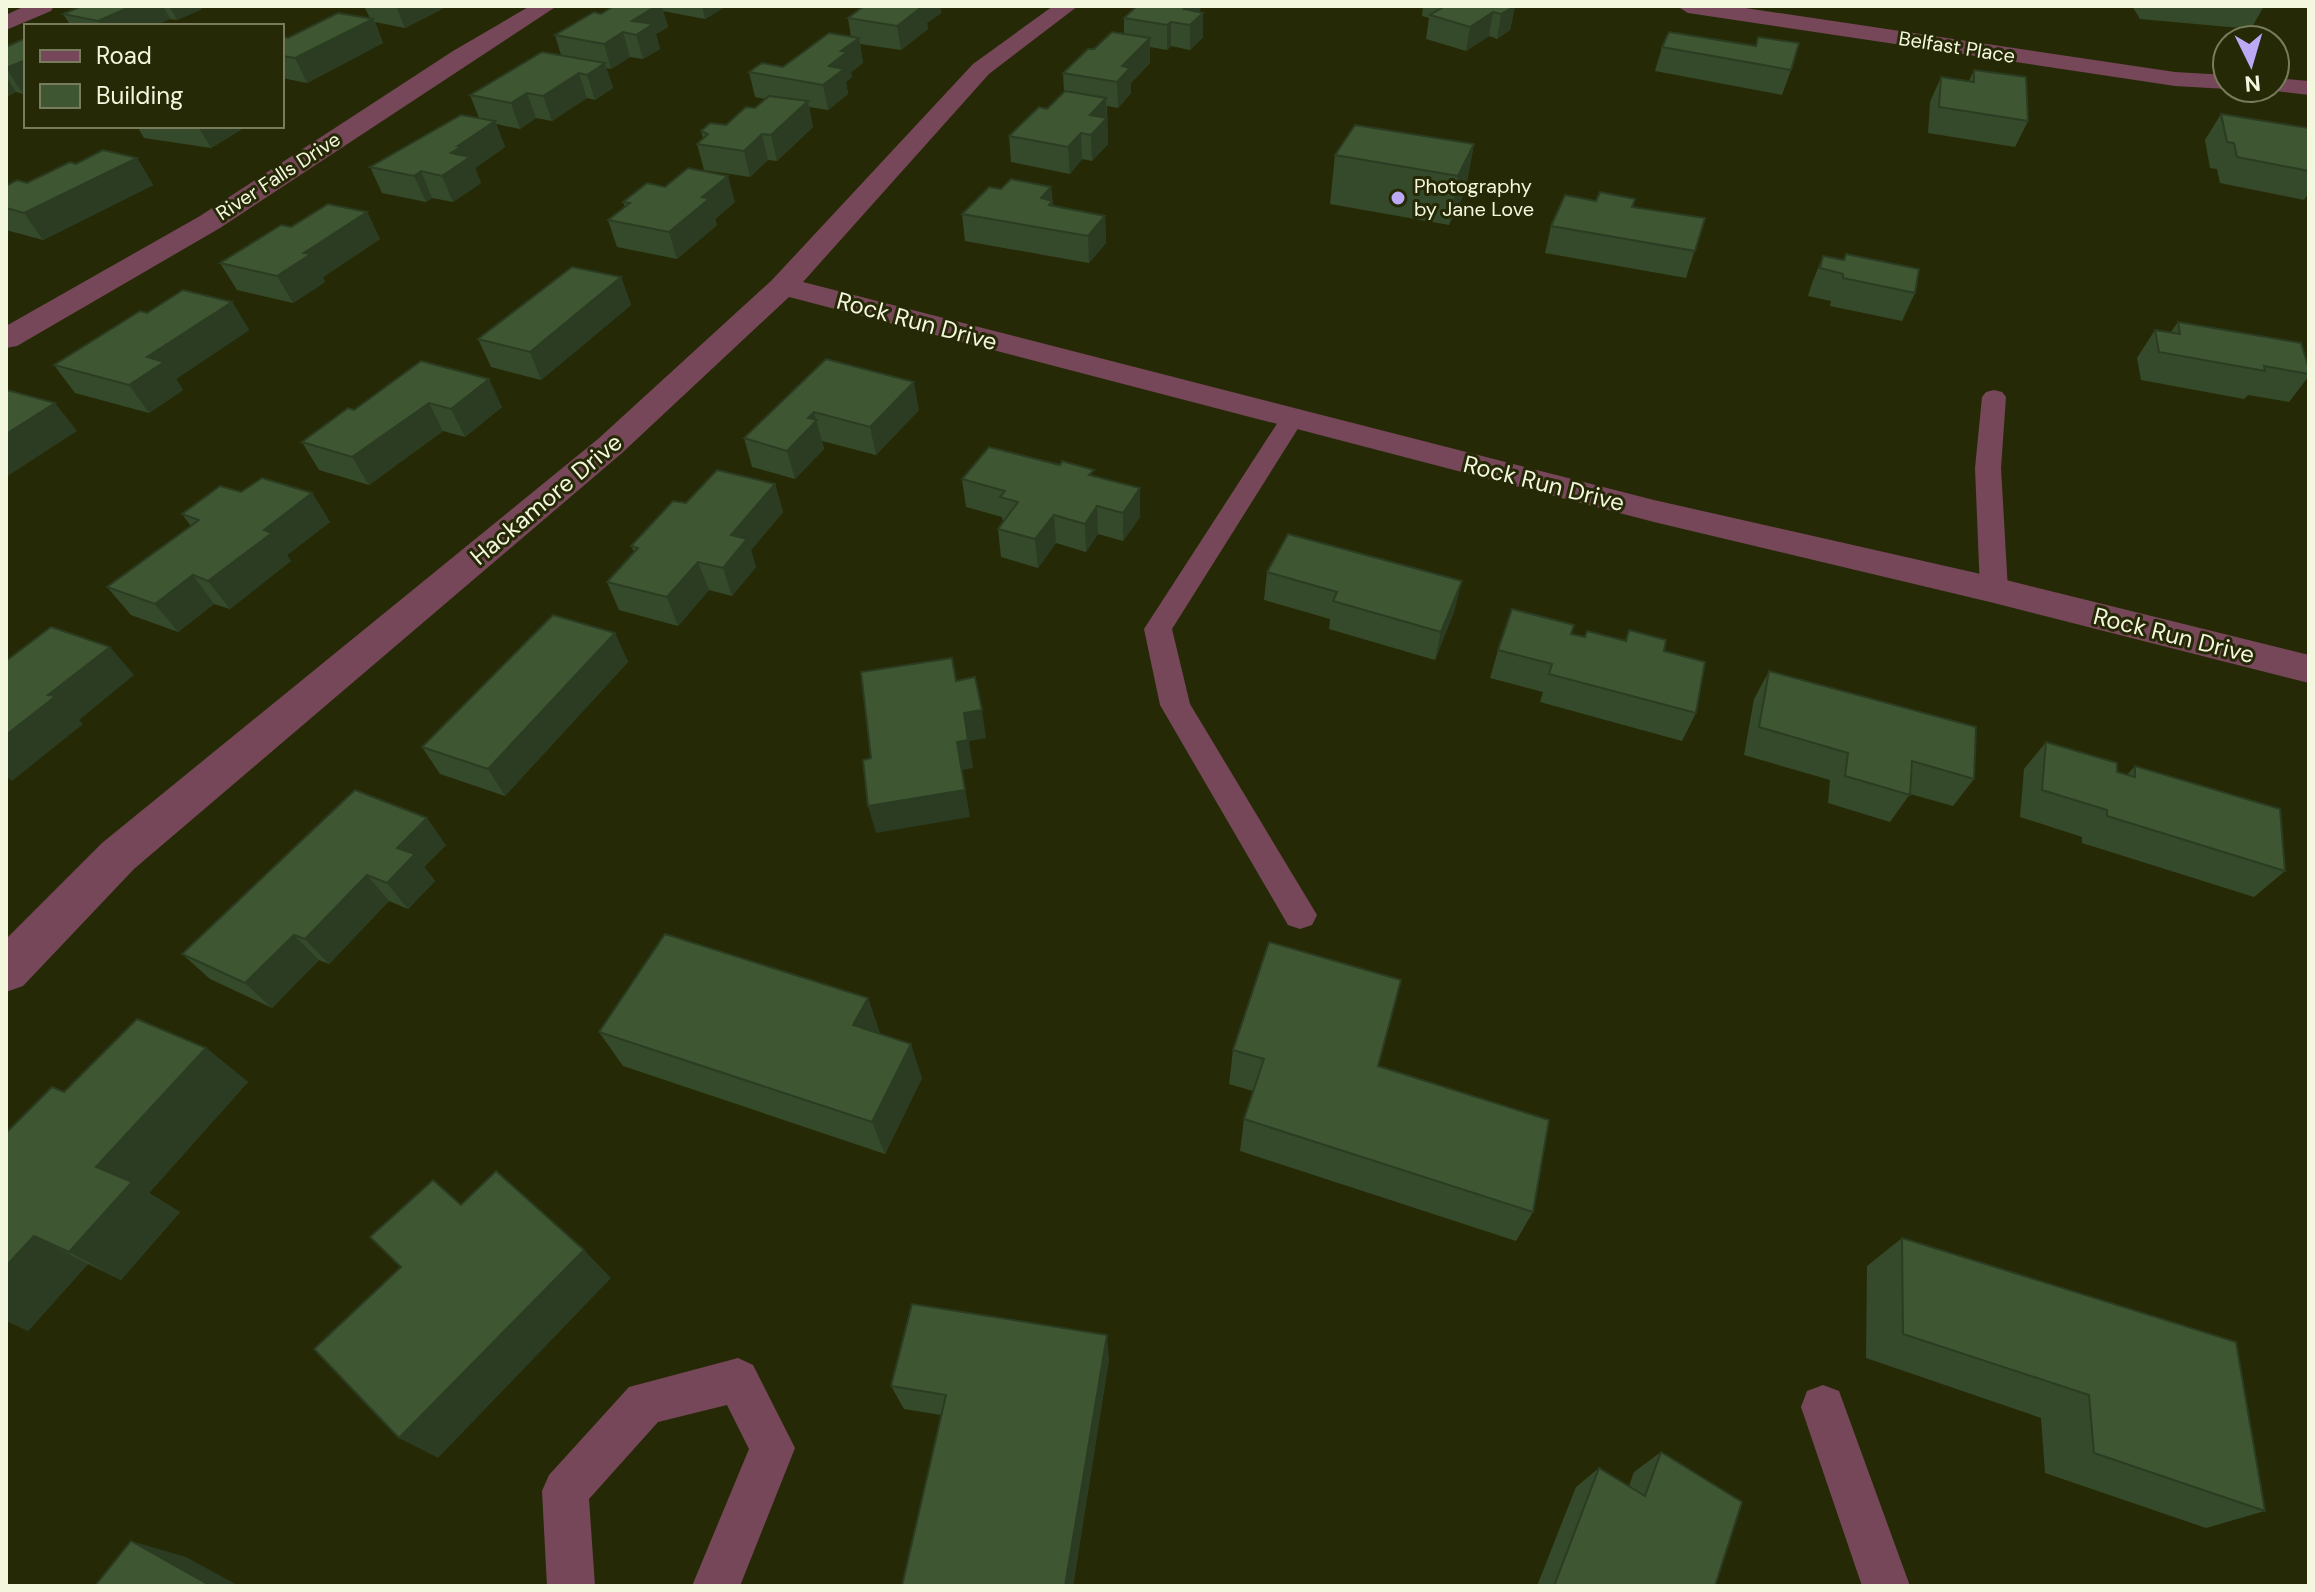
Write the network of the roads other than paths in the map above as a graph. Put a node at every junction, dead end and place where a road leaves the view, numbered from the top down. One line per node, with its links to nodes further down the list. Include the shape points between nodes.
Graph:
1 (43, 6): 5 (street)
2 (546, 6): 8 (street, River Falls Drive, via 210,222)
3 (1067, 6): 7 (street, Hackamore Drive, via 981,69)
4 (1688, 6): 6 (street, Belfast Place)
5 (6, 23)
6 (2211, 81)
7 (783, 286): 10 (street, Rock Run Drive); 14 (street, Hackamore Drive, via 610,446 118,856)
8 (6, 339)
9 (1994, 397): 11 (lane, via 1988,468)
10 (1292, 419): 11 (street, Rock Run Drive); 13 (lane, via 1158,629 1175,705)
11 (1994, 590): 12 (street, Rock Run Drive)
12 (2309, 669)
13 (1300, 915)
14 (6, 971)
15 (1823, 1407): 18 (lane)
16 (571, 1586): 17 (lane, via 565,1491 645,1403 738,1380 772,1448)
17 (716, 1586)
18 (1886, 1586)

